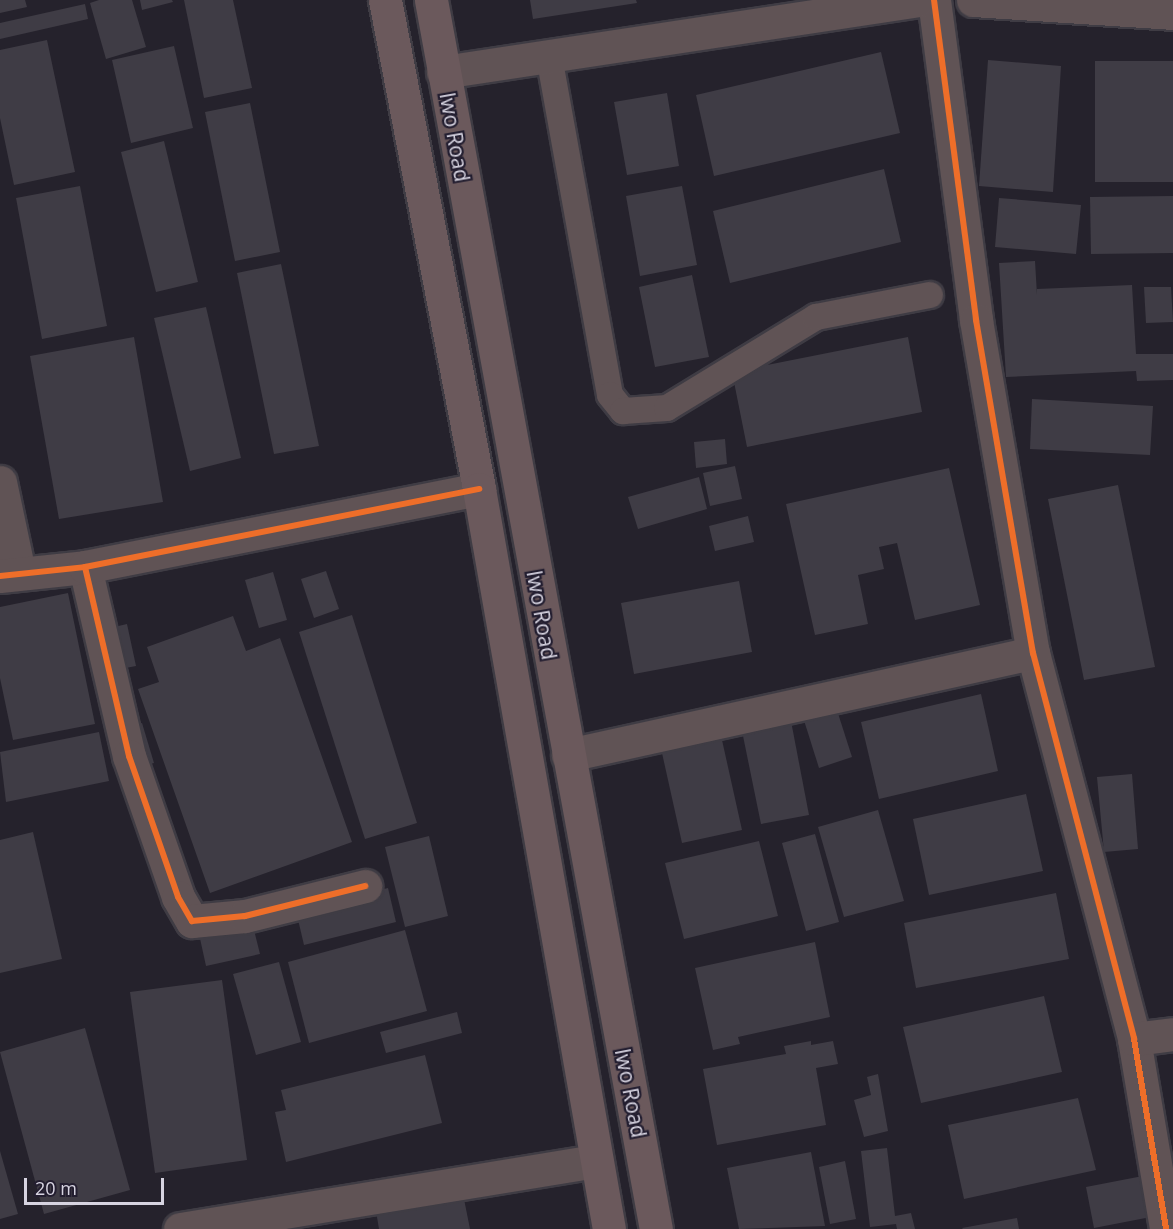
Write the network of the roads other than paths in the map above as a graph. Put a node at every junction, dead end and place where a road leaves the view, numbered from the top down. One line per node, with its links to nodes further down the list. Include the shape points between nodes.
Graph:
1 (385, 0): 11 (highway, Iwo Road)
2 (431, 0): 8 (highway, Iwo Road)
3 (916, 0): 7 (street)
4 (934, 0): 14 (street, via 976,320)
5 (974, 0): 6 (street)
6 (1173, 13)
7 (549, 56): 8 (street); 9 (lane, via 610,395 623,411 667,408 816,318)
8 (443, 72): 15 (highway, Iwo Road)
9 (930, 295)
10 (0, 482): 13 (street)
11 (479, 489): 12 (street); 19 (highway, Iwo Road)
12 (85, 567): 13 (street); 16 (street, via 129,756 178,897 192,921 245,916)
13 (9, 574)
14 (1033, 653): 15 (street); 18 (street)
15 (568, 755): 22 (highway, Iwo Road)
16 (365, 886)
17 (1173, 1034): 18 (street)
18 (1134, 1039): 23 (street)
19 (596, 1161): 20 (street); 21 (highway, Iwo Road)
20 (180, 1229)
21 (609, 1229)
22 (656, 1229)
23 (1166, 1229)

